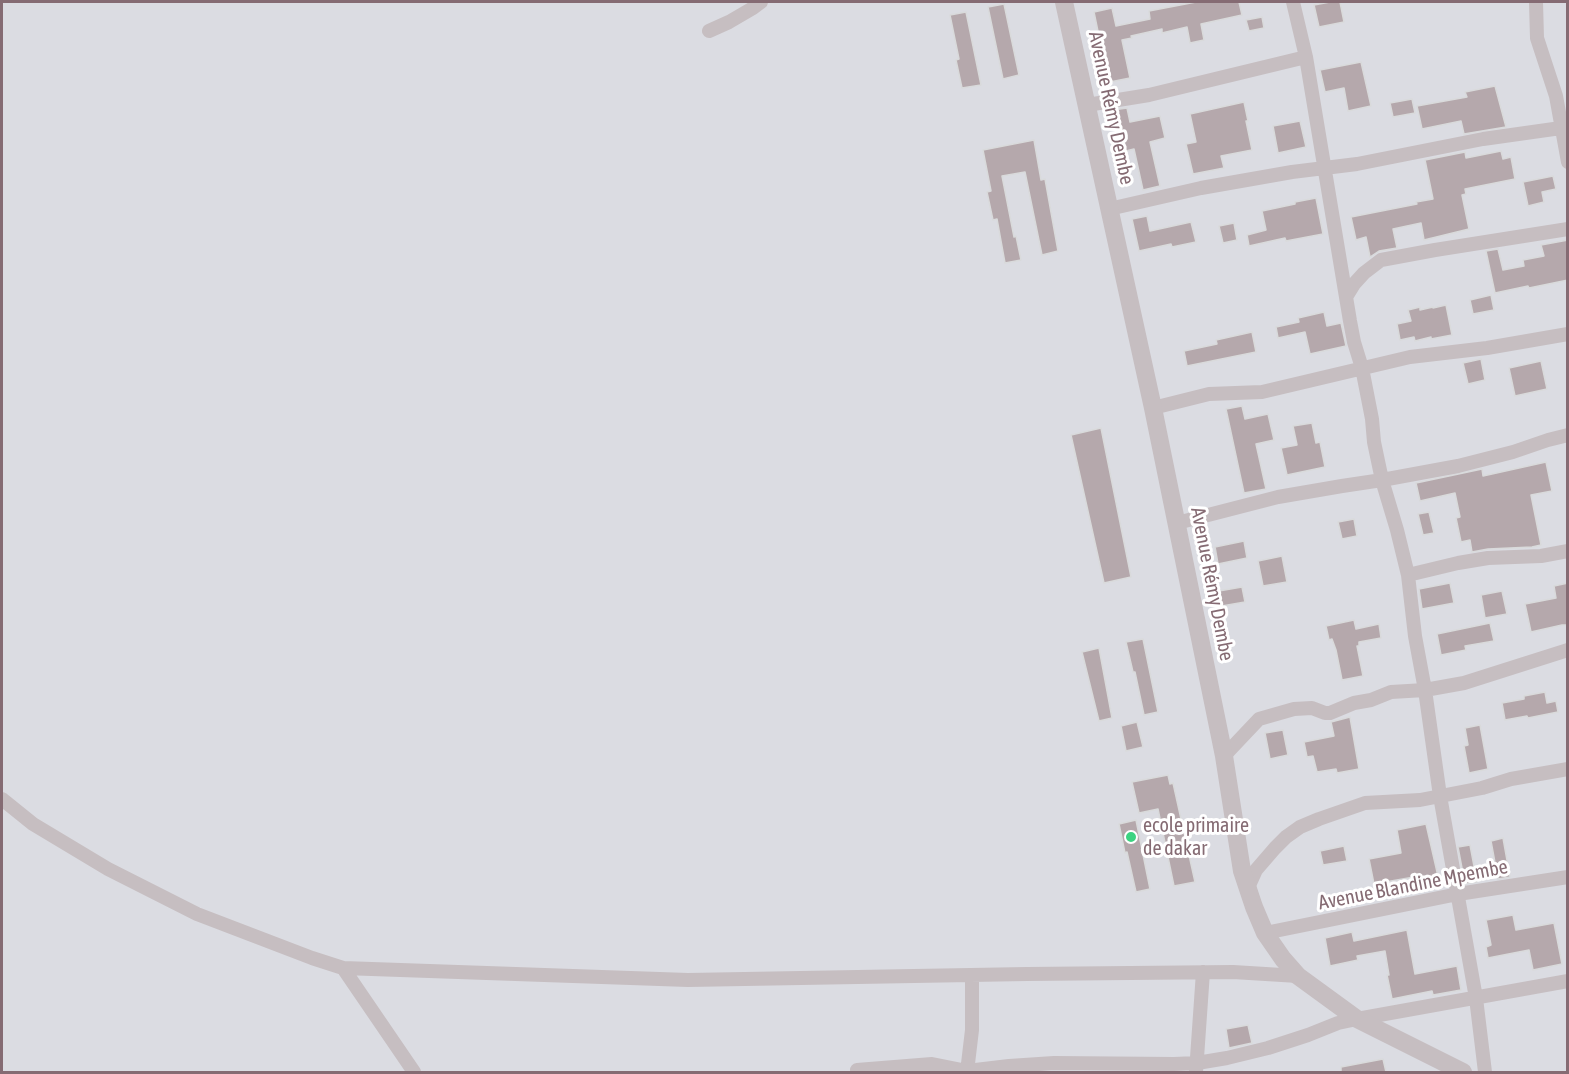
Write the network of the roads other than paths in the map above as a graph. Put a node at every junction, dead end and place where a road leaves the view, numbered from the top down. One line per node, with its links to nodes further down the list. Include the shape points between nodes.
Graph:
1 (761, 2): 5 (street)
2 (1064, 2): 7 (street, Avenue Rémy Dembe)
3 (1293, 2): 6 (street)
4 (1536, 2): 8 (street, via 1537,38)
5 (708, 31)
6 (1306, 57): 7 (street, via 1149,95); 10 (street)
7 (1087, 105): 11 (street, Avenue Rémy Dembe)
8 (1565, 128): 9 (street); 10 (street)
9 (1568, 162)
10 (1323, 168): 11 (street, via 1201,188); 13 (street)
11 (1109, 209): 16 (street, Avenue Rémy Dembe)
12 (1568, 229): 13 (street, via 1382,260 1364,273)
13 (1346, 297): 15 (street)
14 (1568, 334): 15 (street, via 1410,357)
15 (1362, 368): 16 (street, via 1262,392 1209,394); 18 (street)
16 (1153, 408): 19 (street, Avenue Rémy Dembe)
17 (1568, 435): 18 (street, via 1469,464)
18 (1382, 480): 19 (street, via 1278,497); 21 (street)
19 (1176, 523): 24 (street, Avenue Rémy Dembe)
20 (1568, 551): 21 (street, via 1488,558)
21 (1408, 575): 23 (street)
22 (1568, 650): 23 (street, via 1464,683)
23 (1425, 690): 24 (street, via 1391,692 1330,713 1294,709 1259,719); 26 (street)
24 (1224, 756): 29 (street, Avenue Rémy Dembe)
25 (1568, 769): 26 (street)
26 (1440, 796): 29 (street, via 1365,803 1300,827 1264,860); 30 (street)
27 (2, 799): 32 (street, via 33,824 108,869 197,914)
28 (1568, 876): 30 (street, Avenue Blandine Mpembe)
29 (1247, 890): 31 (street, Avenue Rémy Dembe)
30 (1458, 894): 31 (street, Avenue Blandine Mpembe); 37 (street)
31 (1265, 933): 35 (street, Avenue Rémy Dembe)
32 (343, 968): 34 (street, via 688,980); 41 (street)
33 (1203, 972): 34 (street); 35 (street); 39 (street)
34 (972, 975): 42 (street)
35 (1298, 976): 38 (street, Avenue Rémy Dembe)
36 (1568, 981): 37 (street)
37 (1476, 998): 38 (street); 44 (street)
38 (1357, 1019): 39 (street); 43 (street, Avenue Rémy Dembe)
39 (1196, 1068): 42 (street, via 1174,1064 1054,1063)
40 (857, 1071): 42 (street, via 933,1064)
41 (414, 1072)
42 (967, 1072)
43 (1463, 1072)
44 (1485, 1072)

